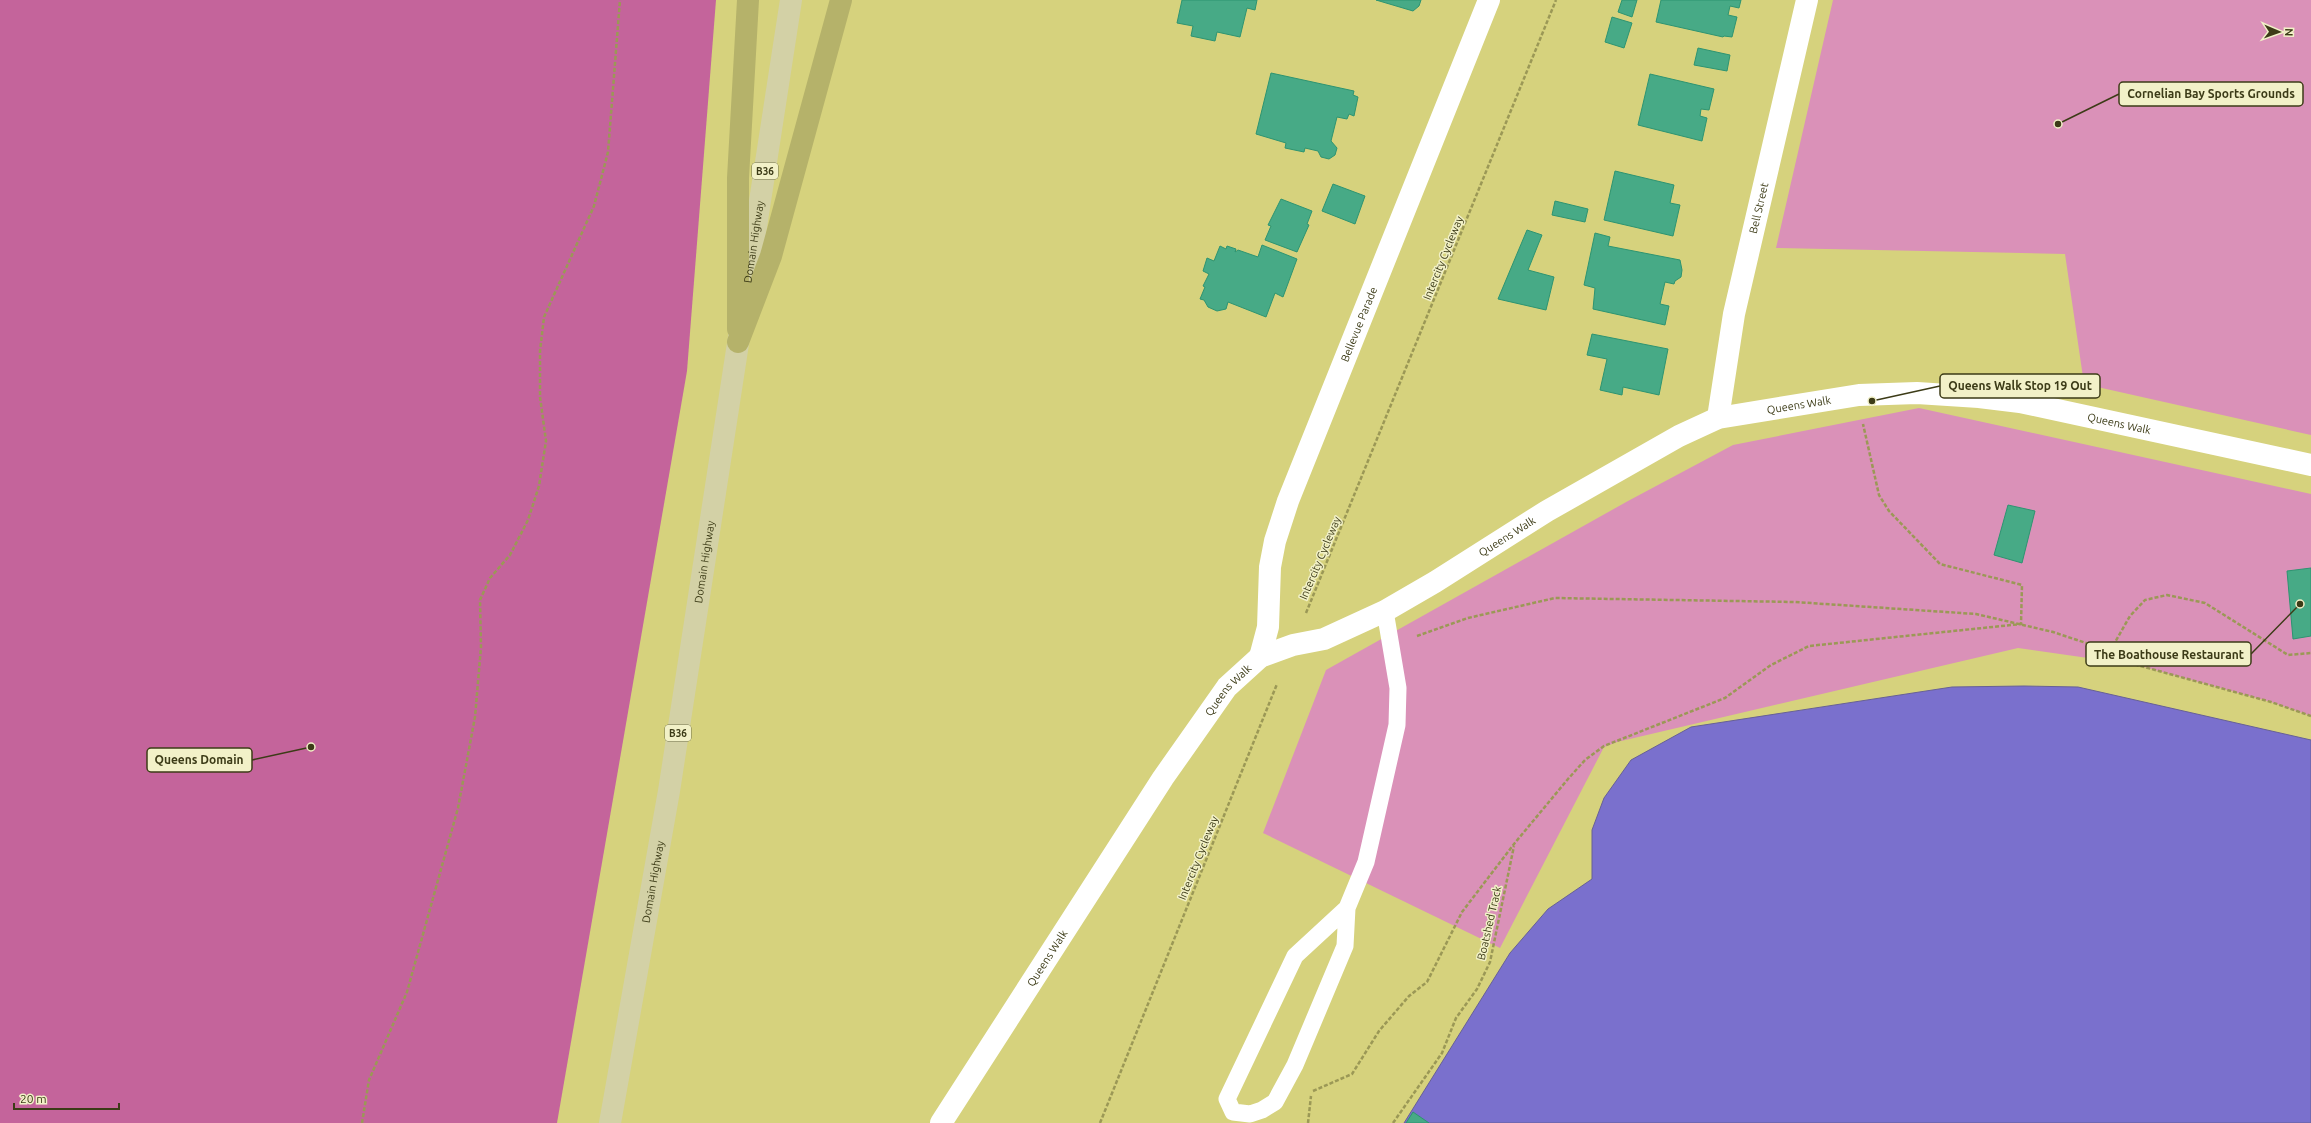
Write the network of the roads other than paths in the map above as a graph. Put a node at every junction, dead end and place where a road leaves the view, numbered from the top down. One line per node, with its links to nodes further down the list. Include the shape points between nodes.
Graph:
1 (748, 0): 6 (highway, via 738,178)
2 (791, 0): 6 (main road, Domain Highway / B36)
3 (841, 0): 6 (highway, via 771,256)
4 (1489, 0): 10 (street, Bellevue Parade, via 1288,501 1275,541 1270,567 1268,627)
5 (1807, 0): 7 (street, Bell Street, via 1734,314)
6 (738, 342): 12 (main road, Domain Highway / B36, via 669,791)
7 (1718, 418): 8 (street, Queens Walk, via 1859,395 1924,394 1979,397 2020,402); 9 (street, Queens Walk, via 1679,436 1547,511)
8 (2311, 465)
9 (1385, 611): 10 (street, Queens Walk, via 1324,639 1293,645); 11 (lane, via 1398,688 1397,725 1366,862)
10 (1260, 657): 13 (street, Queens Walk, via 1226,687 1163,778)
11 (1347, 908): 11 (lane, via 1344,946 1295,1064 1275,1102 1250,1114 1233,1112 1227,1099 1295,956)
12 (610, 1123)
13 (941, 1123)

